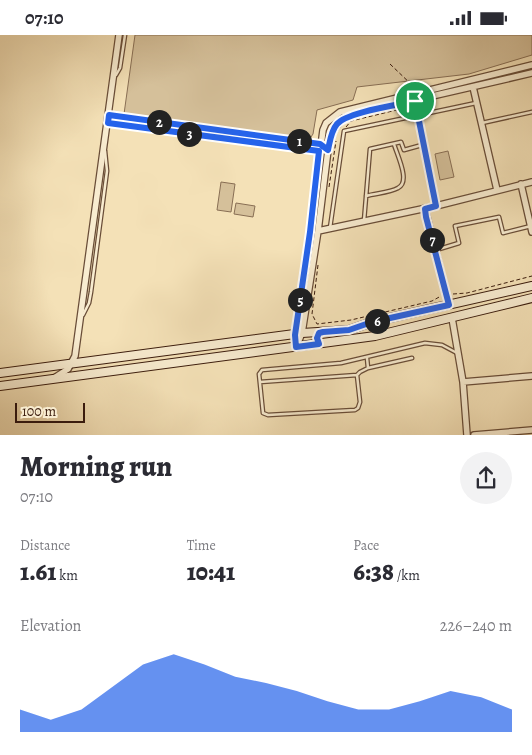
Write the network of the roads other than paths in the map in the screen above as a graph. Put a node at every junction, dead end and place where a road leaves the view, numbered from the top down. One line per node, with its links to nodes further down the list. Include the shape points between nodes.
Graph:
1 (120, 35): 5 (street)
2 (125, 35): 5 (lane, via 120,68)
3 (532, 65): 16 (street, via 340,112 326,123)
4 (532, 73): 6 (street)
5 (114, 79): 10 (street)
6 (473, 87): 7 (street); 8 (street)
7 (415, 101): 11 (street); 17 (street, via 343,119 330,137)
8 (476, 103): 11 (lane); 13 (street)
9 (532, 112): 13 (lane)
10 (109, 115): 12 (street); 16 (street)
11 (418, 116): 15 (street); 26 (lane, via 344,131)
12 (108, 123): 16 (street); 40 (street)
13 (481, 123): 20 (street)
14 (394, 144): 15 (lane, via 401,142 404,150); 21 (lane, via 370,149); 21 (lane, via 405,178 403,184)
15 (424, 144): 22 (street)
16 (320, 148): 17 (street); 34 (street)
17 (328, 150): 27 (street)
18 (532, 182): 19 (street)
19 (521, 184): 20 (street); 25 (street)
20 (497, 190): 22 (street)
21 (366, 196): 24 (lane)
22 (436, 206): 23 (street)
23 (425, 209): 24 (street); 28 (street)
24 (364, 222): 26 (street)
25 (532, 228): 28 (lane, via 503,233 498,217 455,226 459,243)
26 (330, 229): 27 (street)
27 (318, 231): 34 (street)
28 (434, 250): 31 (street)
29 (532, 286): 31 (street)
30 (532, 298): 32 (street)
31 (449, 305): 33 (street, via 349,330)
32 (452, 318): 35 (street, via 375,336); 37 (street)
33 (323, 332): 34 (street); 35 (street, via 317,338)
34 (298, 334): 36 (street); 40 (street)
35 (319, 344): 36 (street)
36 (296, 347): 45 (street)
37 (459, 354): 38 (lane, via 442,345 425,343); 47 (street)
38 (367, 358): 41 (lane); 46 (lane, via 262,370)
39 (412, 358): 41 (lane)
40 (72, 363): 42 (street); 45 (street)
41 (368, 368): 43 (lane)
42 (0, 373)
43 (358, 375): 46 (lane); 46 (lane, via 360,405 355,410 265,415)
44 (532, 376): 47 (street)
45 (54, 378): 48 (street)
46 (260, 382)
47 (463, 382): 50 (street)
48 (0, 386)
49 (532, 430): 51 (street)
50 (468, 435)
51 (474, 435)

